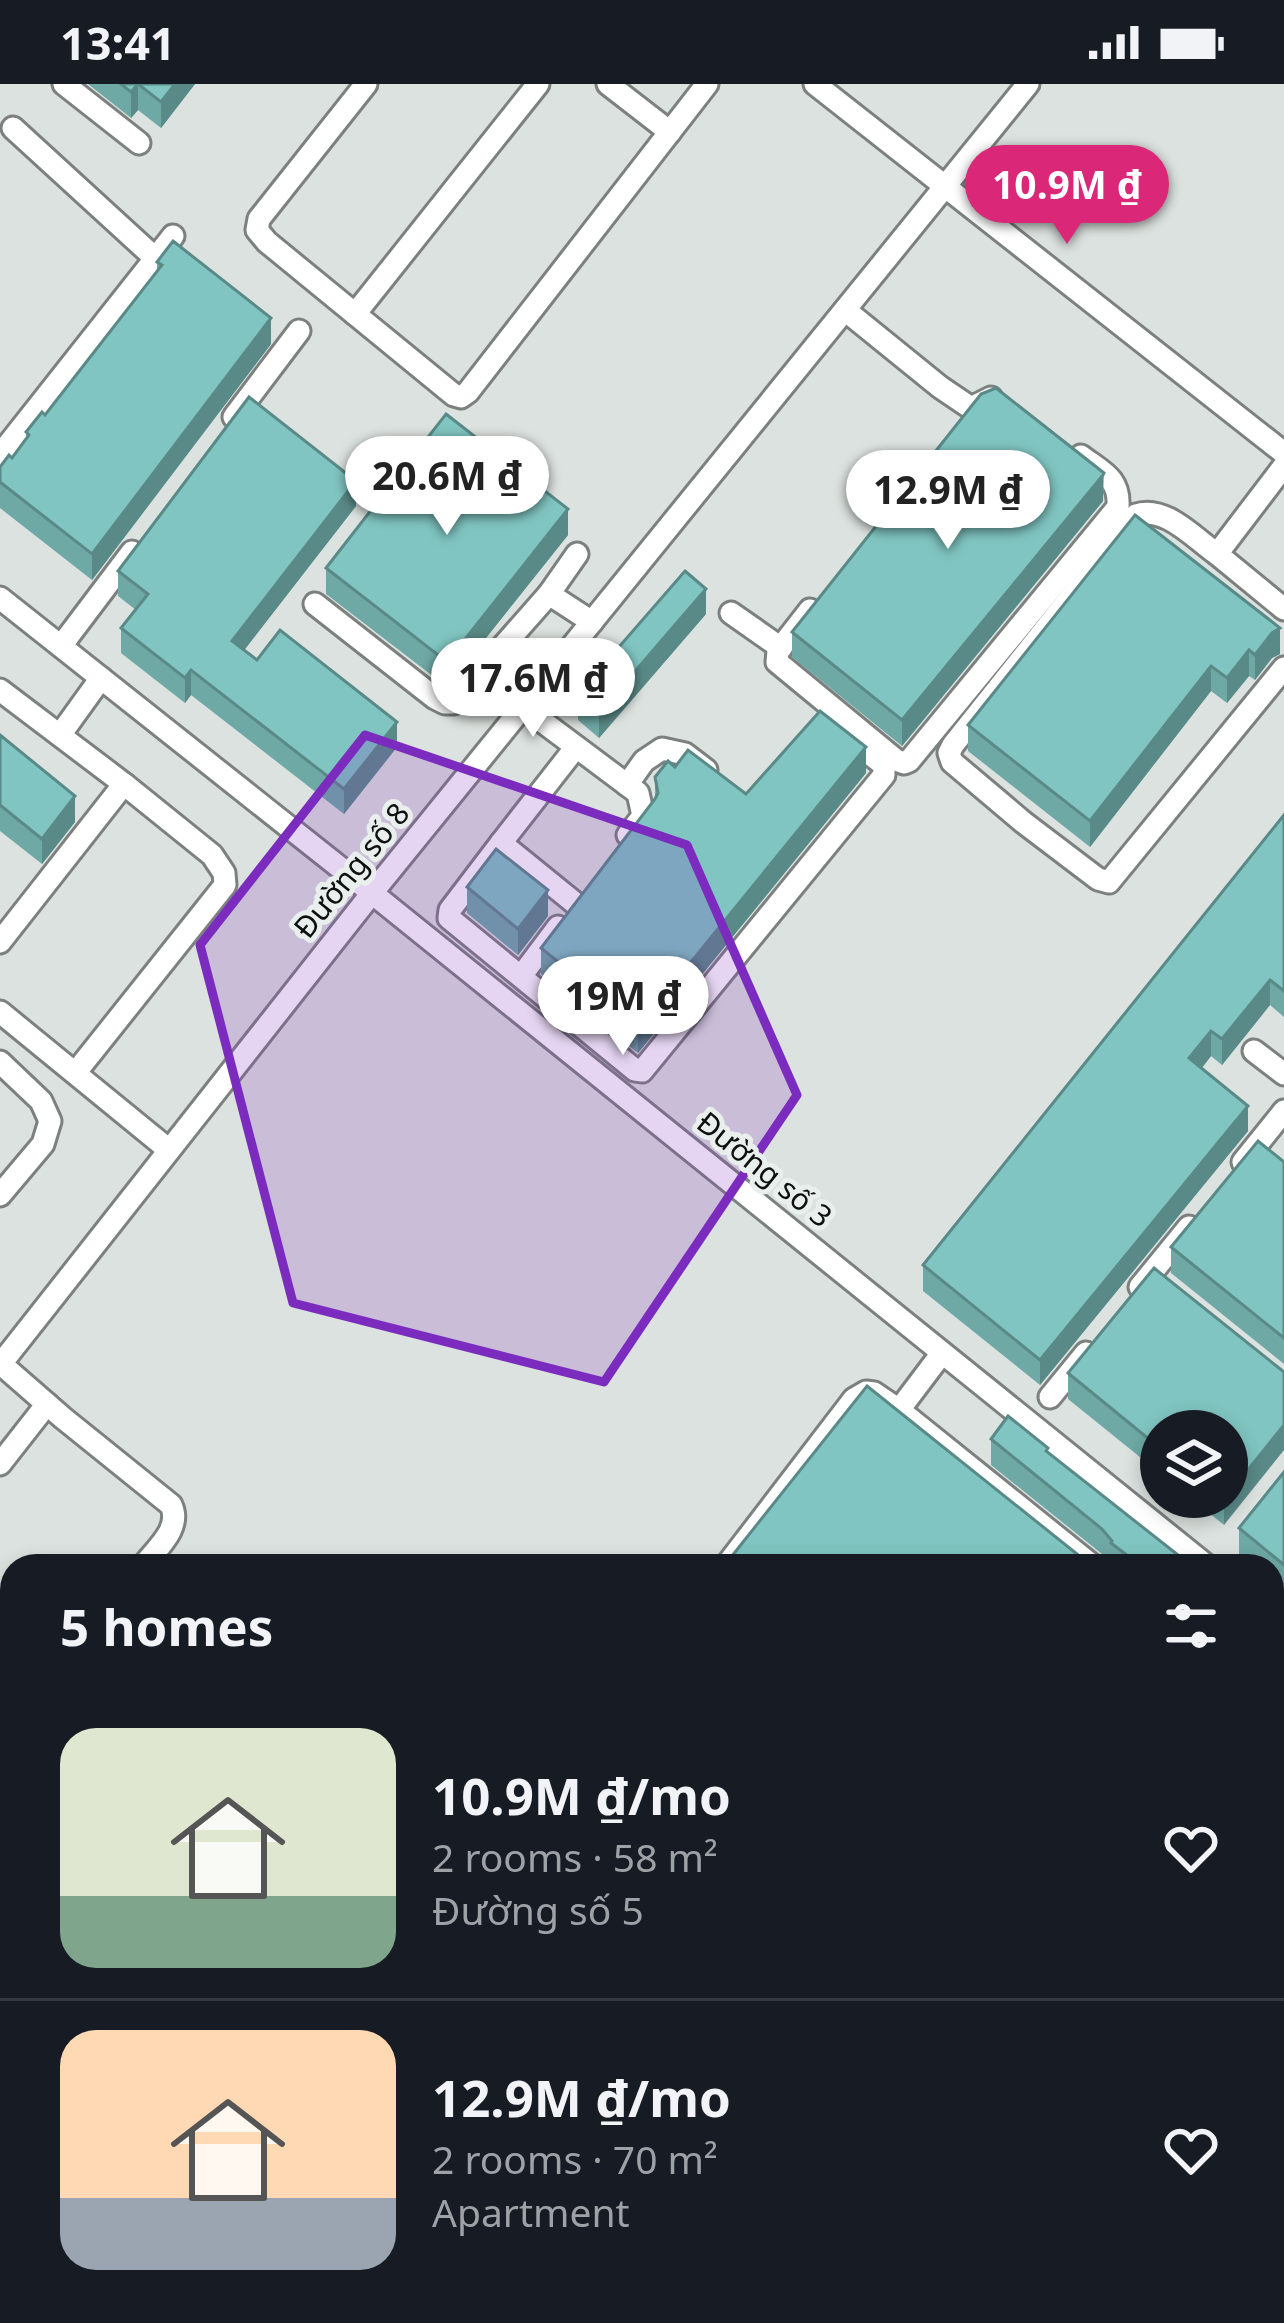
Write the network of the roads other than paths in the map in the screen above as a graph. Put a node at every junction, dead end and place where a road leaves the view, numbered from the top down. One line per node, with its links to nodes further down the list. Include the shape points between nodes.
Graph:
1 (64, 84): 10 (street)
2 (366, 84): 15 (street, via 257,230)
3 (538, 84): 15 (street)
4 (608, 84): 9 (street)
5 (707, 84): 9 (street)
6 (814, 84): 11 (street)
7 (1028, 84): 11 (street, Đường số 8)
8 (14, 128): 13 (street)
9 (670, 132): 15 (street, via 460,397)
10 (139, 143)
11 (945, 187): 14 (street, Đường số 8); 22 (street)
12 (173, 236): 13 (street)
13 (155, 258): 23 (street)
14 (845, 310): 18 (street); 34 (street, Đường số 8)
15 (355, 314)
16 (299, 331): 20 (street)
17 (1010, 402): 18 (street, via 1000,397)
18 (971, 408): 19 (street)
19 (957, 426)
20 (215, 442)
21 (1062, 442): 36 (street, via 1114,481 1118,507 909,761 896,760 782,669)
22 (1284, 453)
23 (0, 455)
24 (1284, 466): 27 (street)
25 (145, 535): 35 (street)
26 (577, 554): 29 (street)
27 (1217, 554): 32 (street); 37 (street, via 1162,514 1136,515 953,745 952,762 1109,882)
28 (825, 592): 36 (street)
29 (549, 594): 31 (street, via 453,703 435,698); 34 (street)
30 (0, 598): 35 (street, Đường số 3)
31 (315, 604)
32 (1284, 610)
33 (731, 613): 36 (street)
34 (592, 622): 40 (street, Đường số 8)
35 (61, 646): 38 (street, Đường số 3)
36 (781, 648)
37 (1284, 668)
38 (100, 678): 42 (street); 49 (street, Đường số 3)
39 (0, 690): 42 (street)
40 (523, 707): 43 (street); 49 (street, Đường số 8)
41 (818, 719): 51 (street, via 884,765 884,775 646,1067 635,1070)
42 (60, 734): 45 (street)
43 (576, 746): 46 (street); 47 (street)
44 (720, 781): 46 (street, via 685,754 662,748)
45 (124, 784): 50 (street); 55 (street, via 212,855 225,885)
46 (627, 785): 48 (street, via 638,793 643,816)
47 (501, 843): 51 (street, via 449,917); 51 (street, via 582,895)
48 (616, 851)
49 (372, 893): 58 (street, Đường số 8); 64 (street, Đường số 3)
50 (0, 942)
51 (521, 975)
52 (0, 1012): 55 (street)
53 (1254, 1051): 56 (street)
54 (0, 1062): 60 (street, via 41,1101 50,1121 44,1144)
55 (76, 1072): 58 (street)
56 (1284, 1074)
57 (1284, 1111): 59 (street)
58 (169, 1150): 65 (street, Đường số 8)
59 (1226, 1182)
60 (0, 1196)
61 (1196, 1218): 62 (street)
62 (1124, 1307)
63 (1094, 1343): 66 (street)
64 (943, 1352): 68 (street); 73 (street, Đường số 3)
65 (1, 1364): 67 (street)
66 (1050, 1396)
67 (47, 1404): 69 (street); 70 (street, via 171,1505 173,1527)
68 (899, 1410): 71 (street, via 874,1393 854,1399); 72 (street)
69 (0, 1463)
70 (152, 1554)
71 (735, 1554)
72 (1078, 1554)
73 (1193, 1554)

